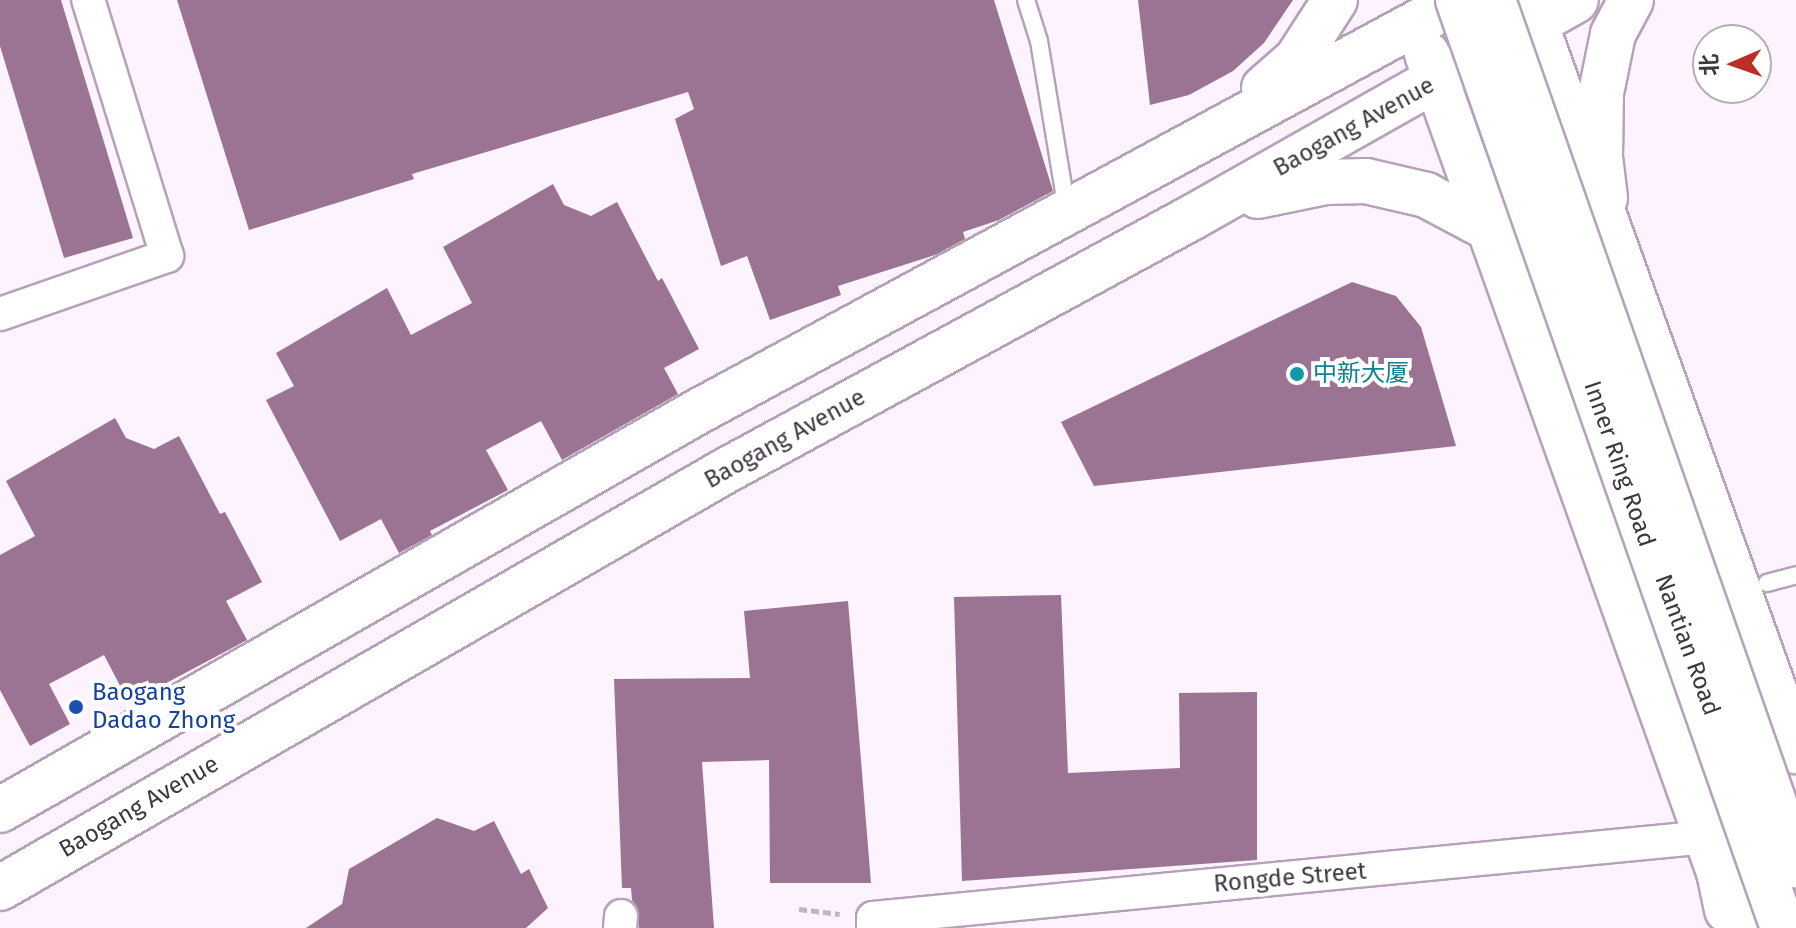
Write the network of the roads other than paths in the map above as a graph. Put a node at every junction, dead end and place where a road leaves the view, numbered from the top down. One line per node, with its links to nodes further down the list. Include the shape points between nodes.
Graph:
1 (88, 0): 17 (street, via 167,256)
2 (1026, 0): 13 (lane, via 1039,41)
3 (1335, 0): 12 (main road, via 1297,59)
4 (1459, 0): 9 (main road); 10 (main road, Nantian Road); 35 (main road, Inner Ring Road, bridge)
5 (1493, 0): 30 (main road, Inner Ring Road, bridge)
6 (1576, 0): 8 (main road, Baogang Avenue)
7 (1631, 0): 15 (main road, via 1613,34 1601,93 1600,157)
8 (1531, 12): 10 (main road, Baogang Avenue); 15 (main road)
9 (1411, 13): 11 (main road); 12 (main road)
10 (1480, 56): 11 (main road, Baogang Avenue); 19 (main road, Nantian Road)
11 (1436, 81): 14 (main road, Baogang Avenue); 16 (main road)
12 (1200, 139): 13 (main road)
13 (1067, 213): 28 (main road, via 699,411)
14 (1191, 218): 16 (main road, via 1280,189 1366,181 1426,195); 31 (main road, Baogang Avenue, via 727,470)
15 (1609, 228): 27 (main road)
16 (1490, 229): 18 (main road)
17 (0, 314)
18 (1522, 320): 19 (main road); 20 (main road)
19 (1600, 396): 21 (main road, Nantian Road)
20 (1554, 414): 21 (main road); 26 (main road)
21 (1630, 486): 23 (main road, Nantian Road)
22 (1796, 575): 24 (lane)
23 (1664, 578): 25 (main road, Nantian Road); 26 (main road)
24 (1767, 583)
25 (1707, 699): 29 (main road); 35 (main road, Nantian Road)
26 (1674, 744): 29 (main road)
27 (1796, 751)
28 (0, 810)
29 (1713, 855): 32 (street, Rongde Street); 33 (main road); 34 (main road)
30 (1796, 865)
31 (0, 888)
32 (873, 923)
33 (1731, 928)
34 (1739, 928)
35 (1785, 928)

